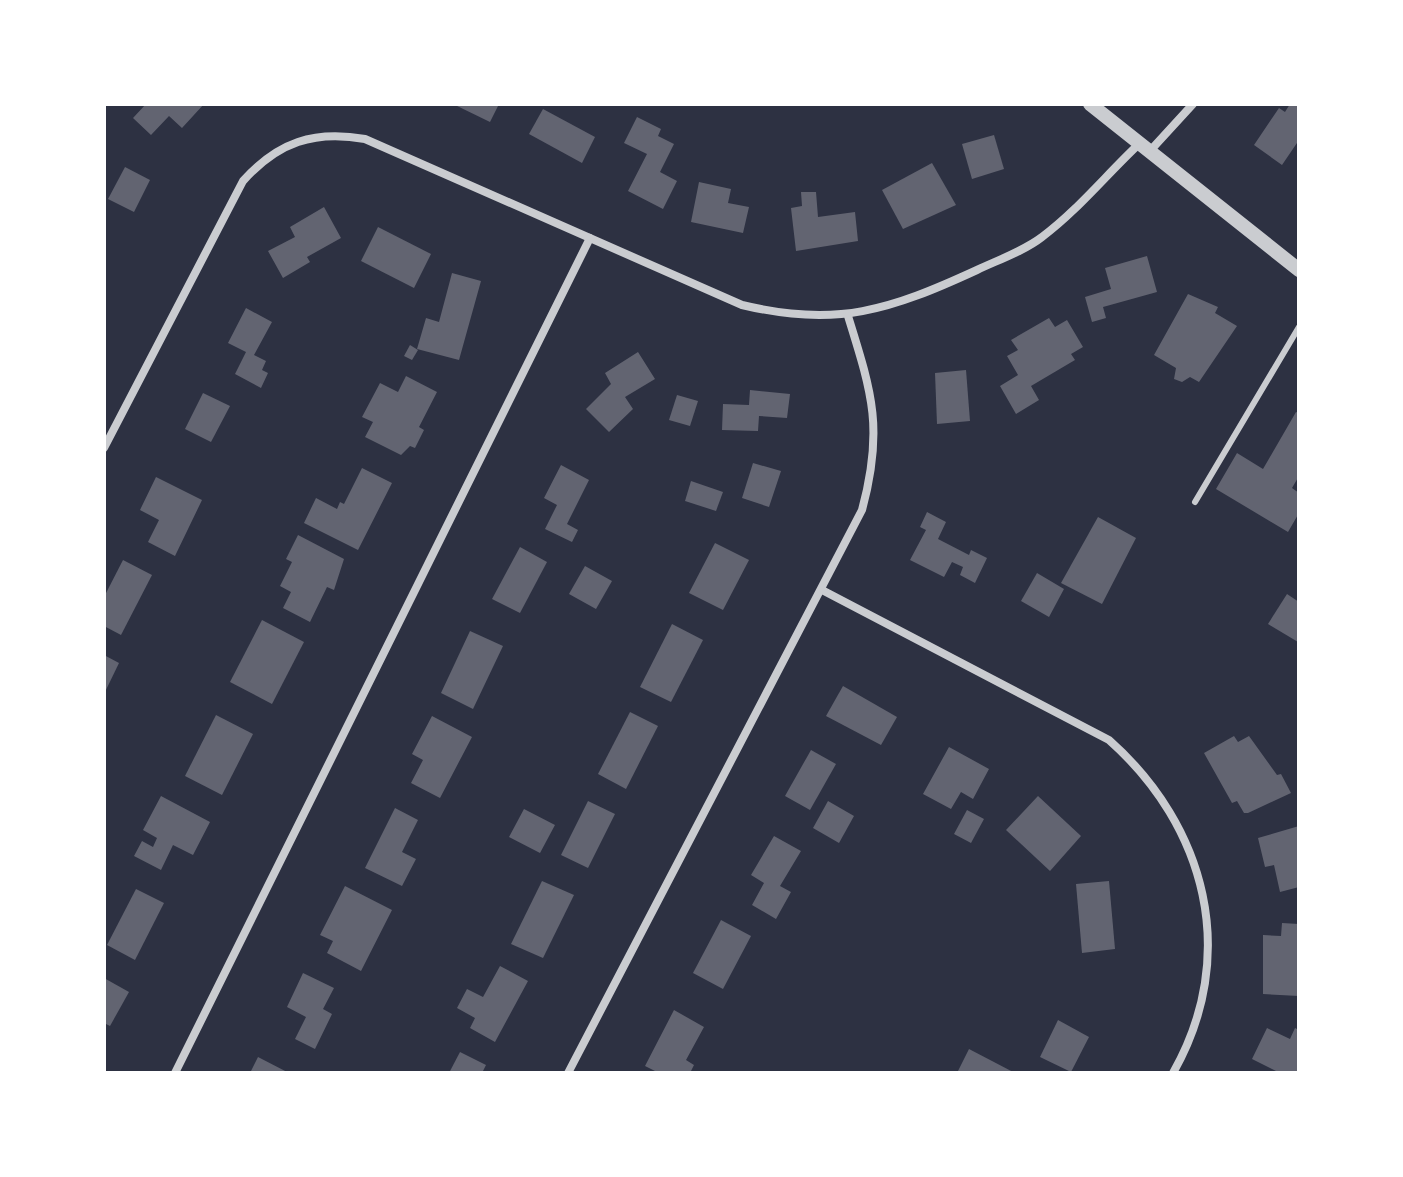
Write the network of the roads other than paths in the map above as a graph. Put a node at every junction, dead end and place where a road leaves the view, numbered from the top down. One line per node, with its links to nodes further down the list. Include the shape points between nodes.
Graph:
1 (1090, 104): 3 (street)
2 (1193, 104): 3 (street)
3 (1144, 148): 5 (street); 6 (street, via 1041,238 941,286)
4 (590, 238): 6 (street, via 742,305 781,315); 8 (street, via 365,139 337,134 284,145 243,181); 11 (street)
5 (1299, 270)
6 (848, 316): 10 (street, via 871,391 873,469 862,510)
7 (1299, 327): 9 (lane)
8 (104, 448)
9 (1195, 502)
10 (822, 590): 12 (street); 13 (street, via 1109,740 1141,768 1188,844 1201,884 1207,930 1200,1012)
11 (175, 1073)
12 (568, 1073)
13 (1173, 1073)

